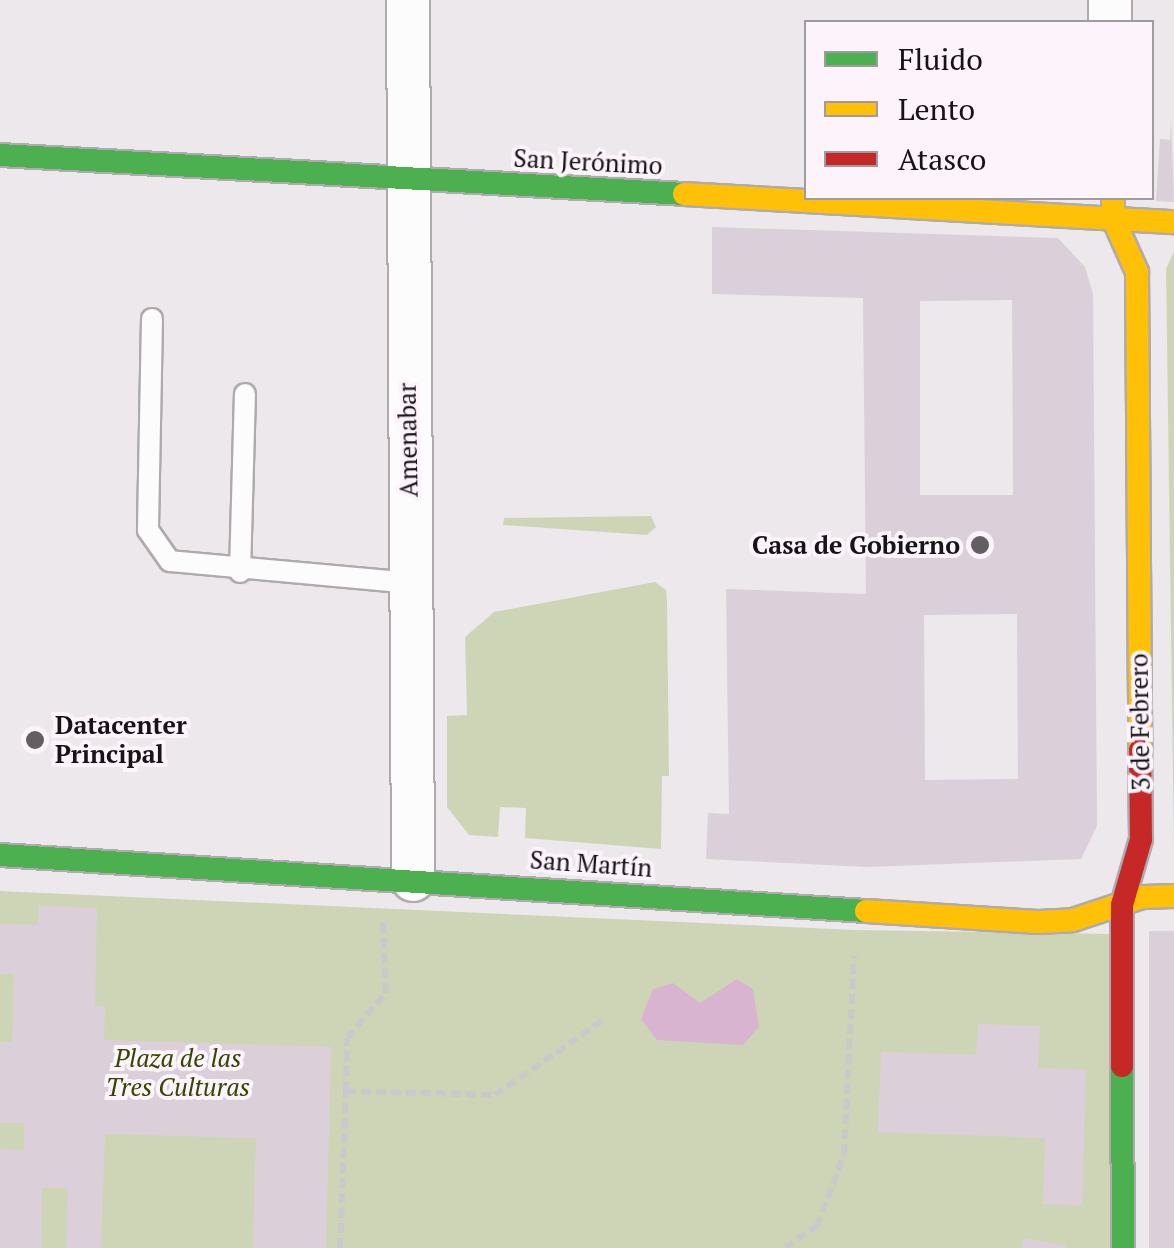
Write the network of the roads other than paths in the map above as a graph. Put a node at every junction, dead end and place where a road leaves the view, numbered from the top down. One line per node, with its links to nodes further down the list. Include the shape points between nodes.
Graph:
1 (408, 0): 3 (street, Amenabar)
2 (0, 155): 3 (street, San Jerónimo)
3 (404, 179): 4 (street, San Jerónimo); 11 (street, Amenabar)
4 (804, 195)
5 (917, 200): 6 (street, San Jerónimo)
6 (1113, 208): 7 (street, San Jerónimo); 15 (street, 3 de Febrero, via 1136,272 1141,839)
7 (1174, 222)
8 (152, 319): 10 (lane, via 148,530 170,561)
9 (246, 394): 10 (lane)
10 (240, 572): 11 (lane)
11 (410, 583): 13 (street, Amenabar)
12 (0, 855): 13 (street, San Martín)
13 (398, 894): 15 (street, San Martín, via 1038,922)
14 (1174, 896): 15 (street, San Martín)
15 (1122, 905): 16 (street, 3 de Febrero)
16 (1123, 1248)

